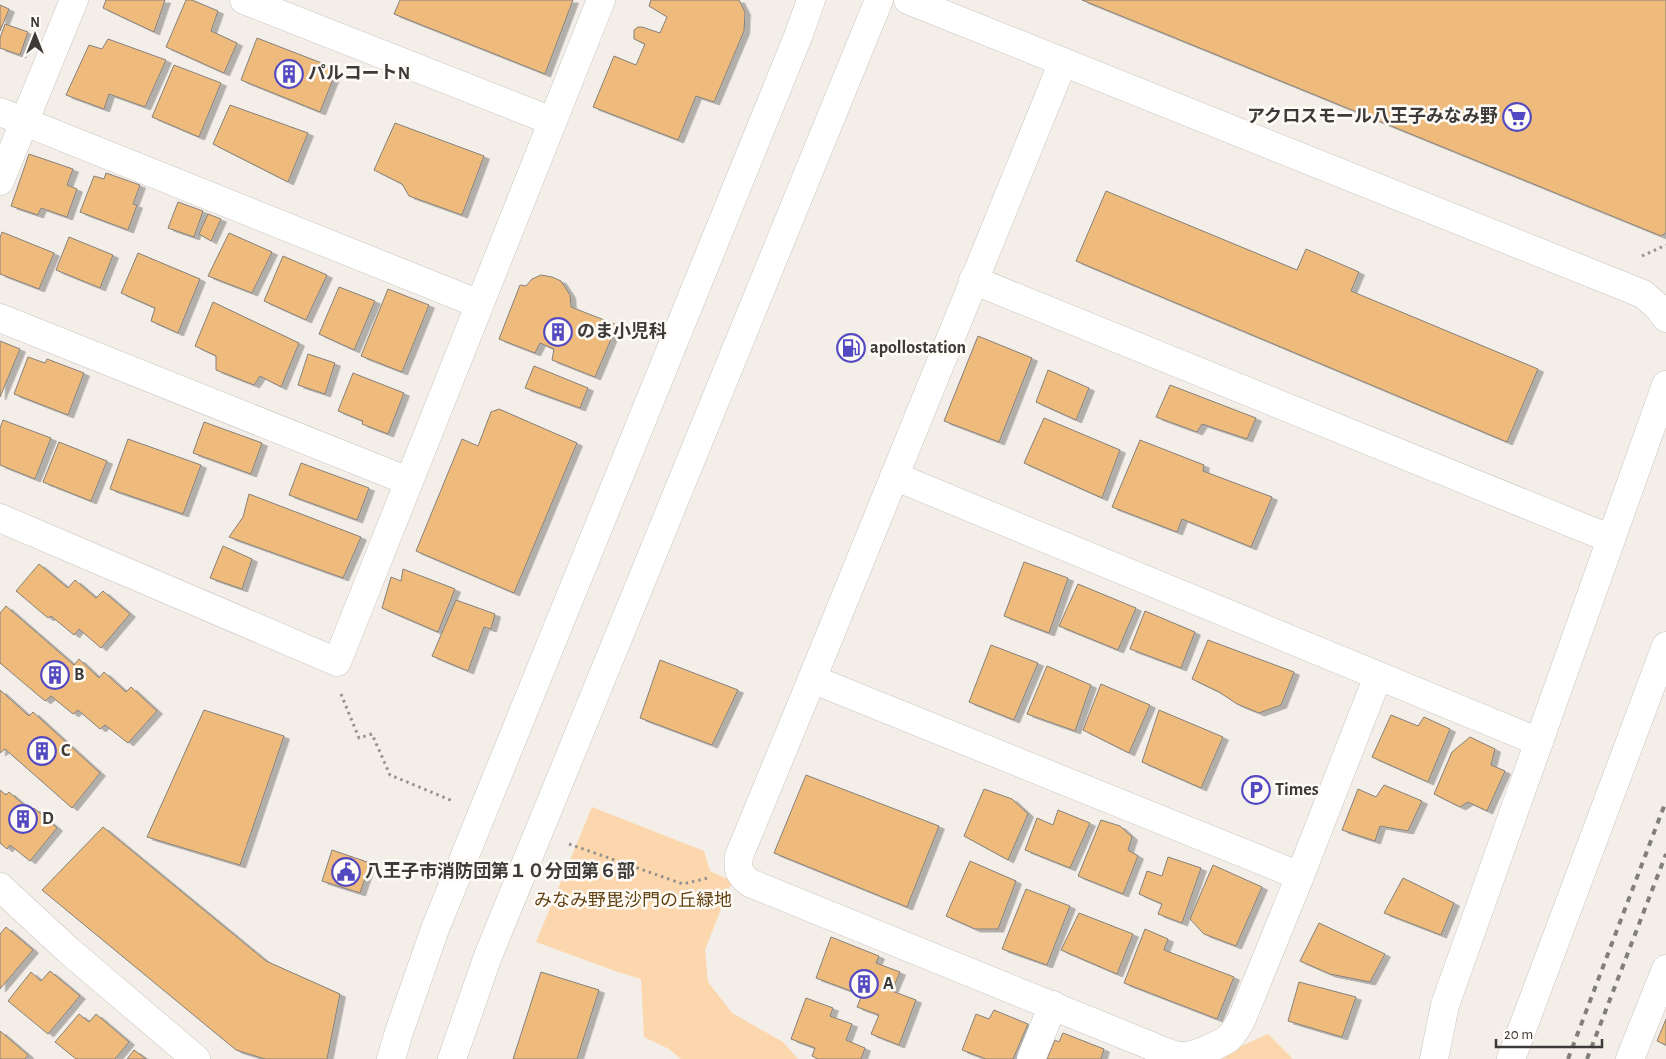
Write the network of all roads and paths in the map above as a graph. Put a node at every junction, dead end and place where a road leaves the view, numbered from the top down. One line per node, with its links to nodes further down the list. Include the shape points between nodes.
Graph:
1 (74, 0): 8 (street)
2 (244, 0): 9 (street)
3 (601, 0): 9 (street)
4 (811, 0): 36 (street, via 435,929)
5 (879, 0): 37 (street, via 488,956)
6 (908, 0): 7 (street)
7 (1063, 62): 13 (street); 16 (street, via 1643,294)
8 (12, 117): 10 (street); 14 (street)
9 (552, 121): 14 (street)
10 (0, 181)
11 (1666, 245): 12 (path)
12 (1642, 256)
13 (973, 280): 18 (street); 21 (street)
14 (479, 304): 19 (street)
15 (0, 318): 19 (street)
16 (1666, 318)
17 (1666, 385): 21 (street)
18 (894, 476): 23 (street); 24 (street)
19 (408, 481): 20 (street, via 336,662)
20 (0, 518)
21 (1611, 539): 26 (street)
22 (1666, 646): 40 (street)
23 (1378, 676): 26 (street); 29 (street)
24 (812, 679): 29 (street); 33 (street, via 739,856 738,872 742,878)
25 (340, 692): 27 (path, via 359,738 372,734 390,775)
26 (1539, 742): 39 (street, via 1445,1005)
27 (458, 803)
28 (566, 843): 30 (path)
29 (1300, 876): 34 (street, via 1240,1022 1229,1038 1188,1056)
30 (683, 884)
31 (0, 886): 35 (street, via 68,950)
32 (1666, 969): 41 (street)
33 (1053, 1006): 34 (street); 38 (street)
34 (1130, 1049)
35 (196, 1059)
36 (391, 1059)
37 (452, 1059)
38 (1031, 1059)
39 (1434, 1059)
40 (1511, 1059)
41 (1630, 1059)

